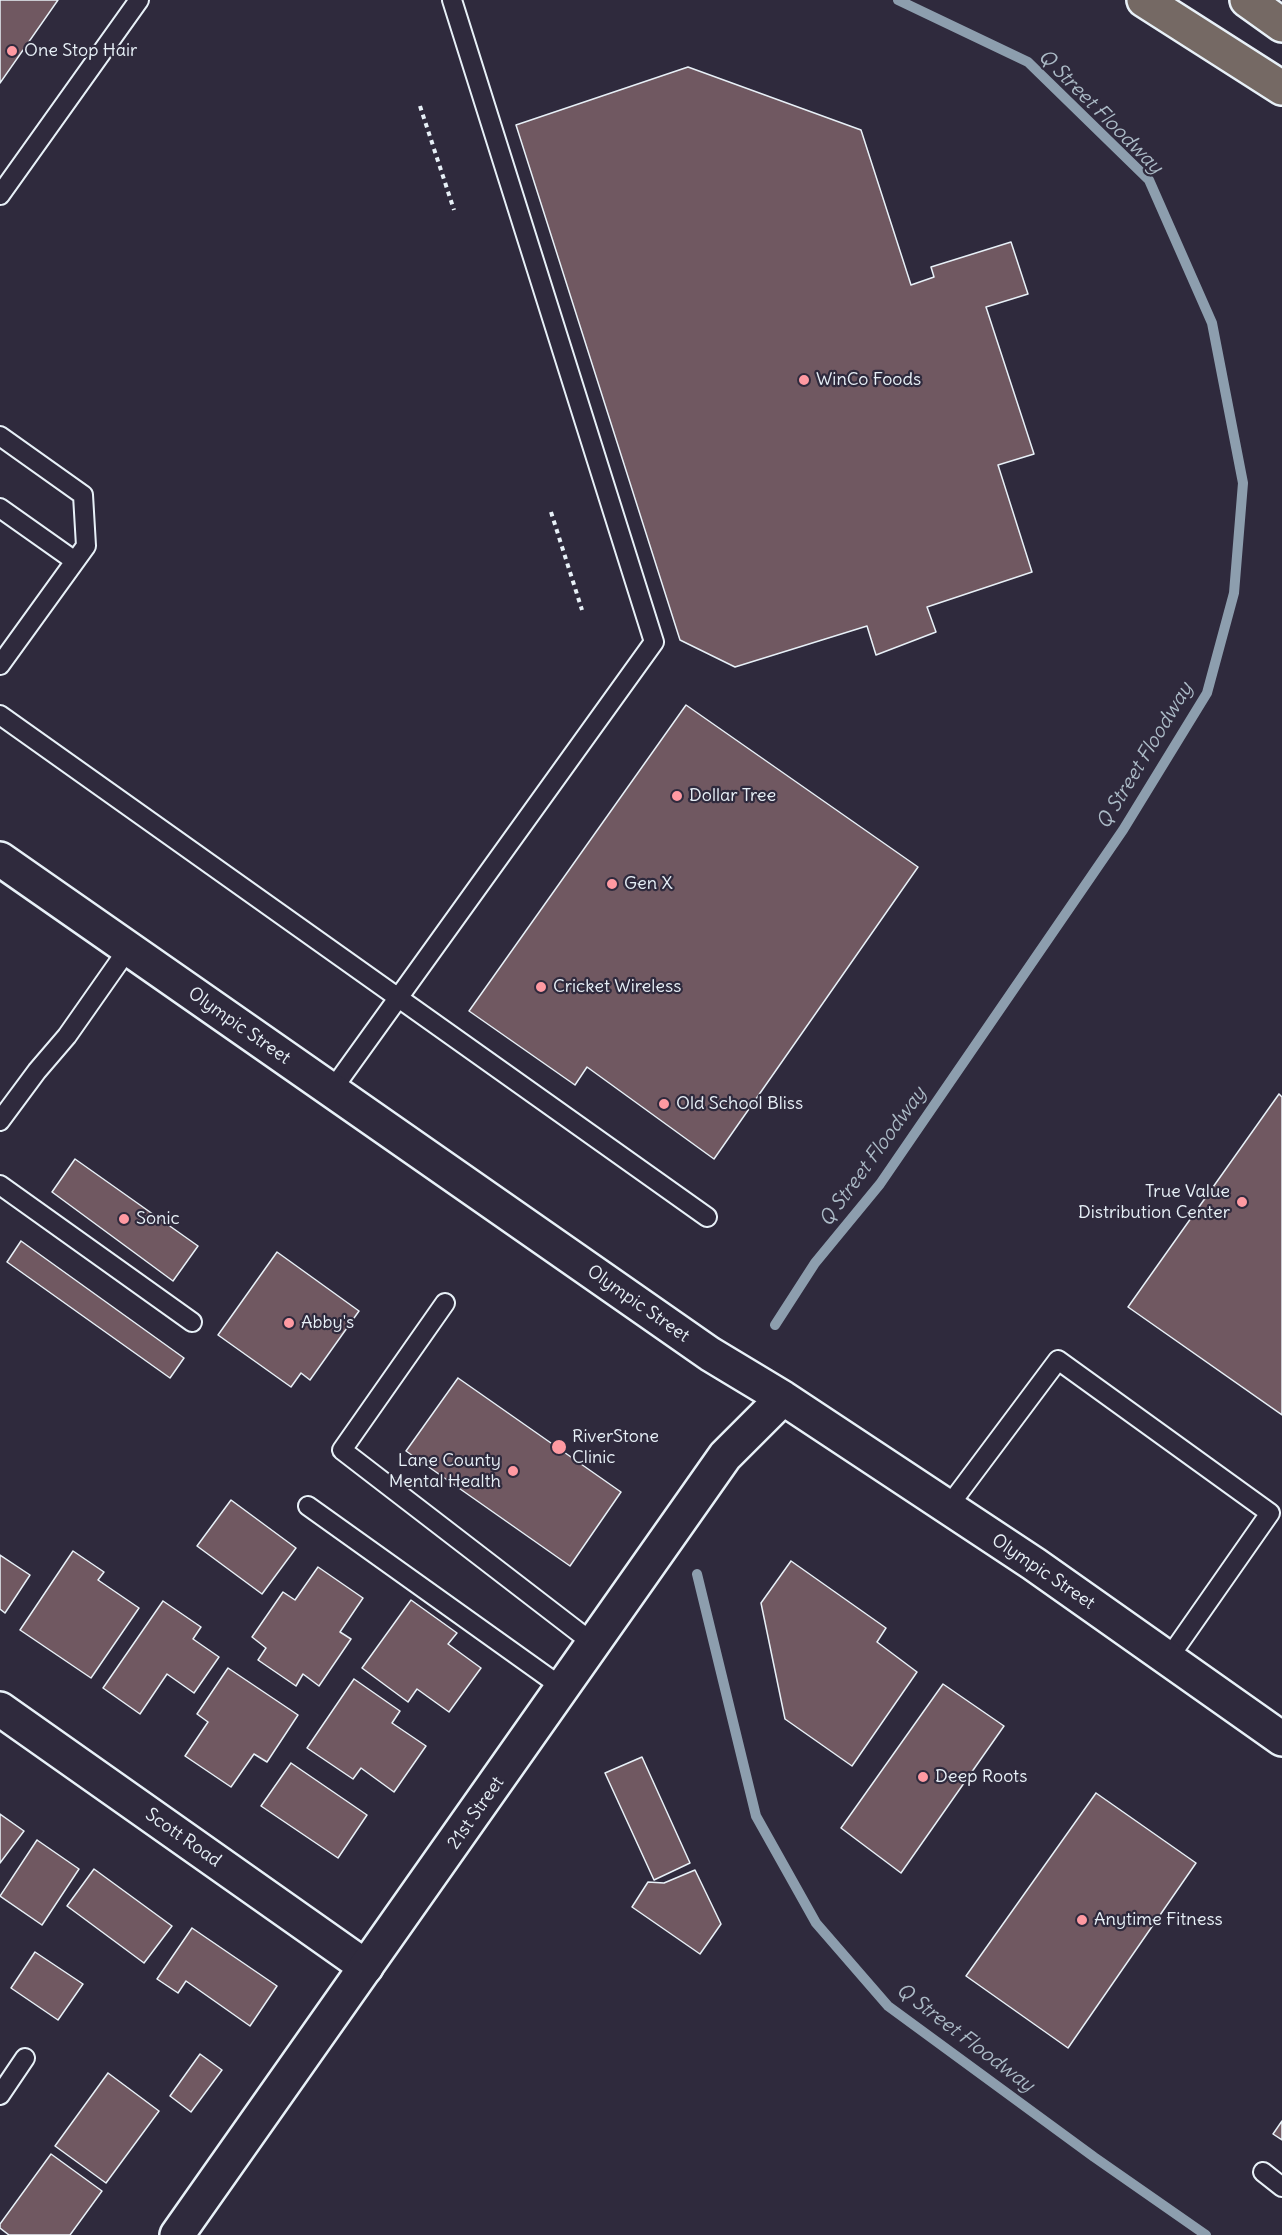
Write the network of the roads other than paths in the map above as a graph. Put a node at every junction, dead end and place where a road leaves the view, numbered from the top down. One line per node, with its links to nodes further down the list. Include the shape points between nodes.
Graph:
1 (139, 0): 7 (lane)
2 (452, 0): 15 (lane, via 654,642)
3 (1144, 0): 6 (highway)
4 (1247, 0): 5 (highway)
5 (1282, 25)
6 (1282, 88)
7 (0, 195)
8 (0, 436): 10 (lane, via 83,495 86,546)
9 (0, 508): 10 (lane)
10 (75, 561): 11 (lane)
11 (0, 665)
12 (0, 716): 15 (lane)
13 (0, 859): 14 (main road, Olympic Street)
14 (128, 949): 16 (main road, Olympic Street); 17 (lane, via 67,1036)
15 (398, 997): 16 (lane); 19 (lane)
16 (332, 1090): 22 (main road, Olympic Street, via 710,1354)
17 (0, 1121)
18 (0, 1185): 21 (lane)
19 (707, 1217)
20 (446, 1303): 26 (lane, via 342,1450)
21 (192, 1322)
22 (783, 1398): 24 (main road, Olympic Street); 26 (main road, 21st Street, via 725,1456)
23 (308, 1506): 28 (lane)
24 (948, 1508): 25 (lane, via 1058,1360); 27 (main road, Olympic Street)
25 (1276, 1508): 27 (lane)
26 (594, 1644): 28 (main road, 21st Street)
27 (1168, 1659): 30 (main road, Olympic Street)
28 (563, 1688): 31 (main road, 21st Street)
29 (0, 1709): 31 (main road, Scott Road)
30 (1282, 1739)
31 (366, 1967): 36 (main road, 21st Street)
32 (25, 2058): 33 (lane)
33 (0, 2095)
34 (1263, 2172): 35 (lane)
35 (1282, 2187)
36 (177, 2235)

